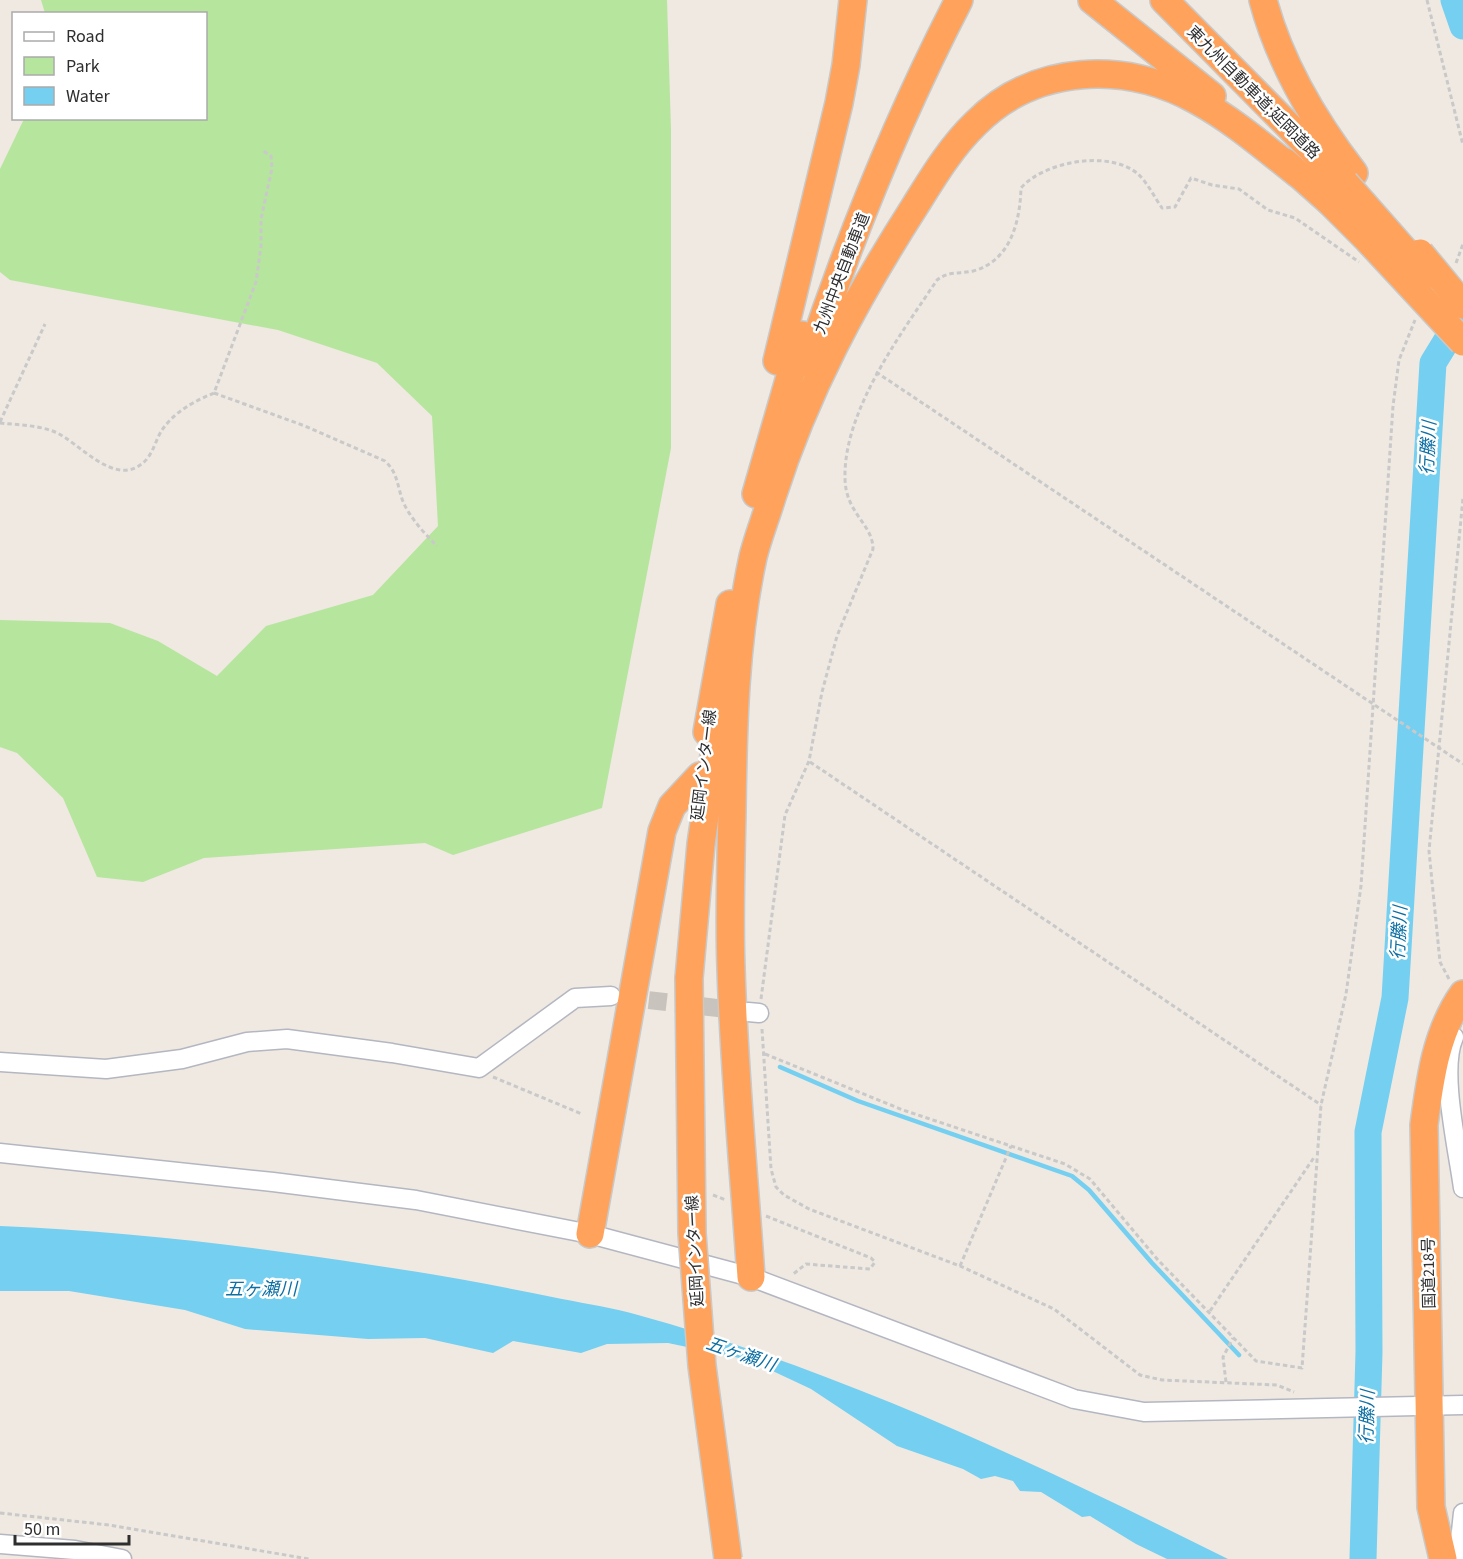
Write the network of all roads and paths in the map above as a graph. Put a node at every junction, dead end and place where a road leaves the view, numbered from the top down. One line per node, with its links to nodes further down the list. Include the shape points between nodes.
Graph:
1 (853, 0): 28 (highway, via 846,65 768,401)
2 (941, 0): 28 (highway, 九州中央自動車道, via 884,125 823,275 785,386)
3 (959, 0): 12 (highway, 九州中央自動車道)
4 (967, 0): 12 (highway)
5 (1092, 0): 15 (highway, via 1194,80)
6 (1164, 0): 16 (highway, 東九州自動車道;延岡道路)
7 (1181, 0): 11 (highway, 東九州自動車道;延岡道路)
8 (1188, 0): 11 (highway)
9 (1263, 0): 16 (highway, via 1282,55 1319,124)
10 (1427, 0): 13 (path)
11 (1213, 32): 16 (highway, 東九州自動車道;延岡道路)
12 (907, 109): 28 (highway, 九州中央自動車道, via 817,335)
13 (1463, 146)
14 (262, 150): 24 (path, via 270,156 272,168 261,219 256,282)
15 (1298, 174): 16 (highway); 28 (highway, via 1197,100 1136,77 1095,73 1052,79 994,107 958,142 938,170 847,318 804,408)
16 (1343, 187): 18 (highway, bridge); 20 (highway, 東九州自動車道;延岡道路, bridge); 22 (highway, bridge, via 1368,240)
17 (1364, 266): 23 (path, via 1295,218 1268,210 1239,189 1191,178 1175,207 1162,208 1137,174 1118,165 1077,160 1032,175 1021,188 1020,213 1004,250 982,268 945,274 937,280)
18 (1463, 305)
19 (1415, 318): 29 (path, via 1399,360 1393,406)
20 (1463, 319)
21 (45, 324): 25 (path)
22 (1463, 342)
23 (876, 372): 29 (path); 31 (path, via 852,437 845,478 849,504 873,538 873,549 837,636)
24 (214, 393): 25 (path, via 175,415 146,461 120,469 105,465 55,432); 27 (path, via 338,439 385,461 395,470 404,503)
25 (0, 422)
26 (1463, 498): 30 (path)
27 (437, 546)
28 (747, 555): 33 (highway, 延岡インター線, via 723,633); 34 (highway, 延岡インター線, via 709,777); 52 (highway, via 734,720 730,892 734,1040)
29 (1374, 703): 30 (path); 41 (path, via 1361,886 1346,994)
30 (1438, 748): 32 (path); 35 (path, via 1429,851 1440,962)
31 (809, 761): 38 (path, via 785,815 753,1012); 41 (path)
32 (1463, 764)
33 (700, 776): 34 (highway, 延岡インター線); 50 (highway, via 672,806 662,831)
34 (689, 978): 66 (highway, 延岡インター線, bridge, via 692,1233 702,1366)
35 (1457, 988): 57 (highway, 国道218号, via 1431,1071 1424,1125)
36 (611, 996): 40 (street, via 575,998)
37 (1463, 1019): 46 (street, via 1452,1042 1449,1079)
38 (765, 1054): 43 (path, via 903,1110); 51 (path, via 771,1169 776,1186 784,1195 809,1209)
39 (0, 1062): 40 (street, via 106,1069 182,1059 247,1042 287,1039)
40 (479, 1068): 42 (path)
41 (1321, 1105): 45 (path)
42 (582, 1114)
43 (1011, 1146): 51 (path); 54 (path, via 1065,1164 1090,1179 1158,1260)
44 (0, 1153): 50 (street, via 416,1200)
45 (1316, 1155): 54 (path); 55 (path, via 1302,1368 1256,1362)
46 (1463, 1188)
47 (705, 1197): 48 (path, via 710,1194)
48 (731, 1202)
49 (764, 1215): 53 (path, via 875,1262 870,1269 806,1264)
50 (590, 1234): 52 (street)
51 (960, 1266): 56 (path, via 1054,1309 1140,1375 1162,1380)
52 (751, 1277): 53 (street)
53 (777, 1287): 59 (street, via 1074,1399 1144,1412)
54 (1210, 1311): 55 (path)
55 (1233, 1338): 56 (path, via 1223,1357)
56 (1226, 1382): 59 (path, via 1277,1385 1293,1390)
57 (1418, 1405): 58 (street); 59 (street); 67 (highway, 国道218号, via 1431,1507)
58 (1463, 1405)
59 (1298, 1407)
60 (1463, 1513): 68 (street)
61 (0, 1514): 65 (path, via 109,1525)
62 (0, 1544): 63 (street)
63 (16, 1552): 64 (street, via 75,1550)
64 (122, 1559)
65 (309, 1559)
66 (728, 1559)
67 (1443, 1559)
68 (1458, 1559)

